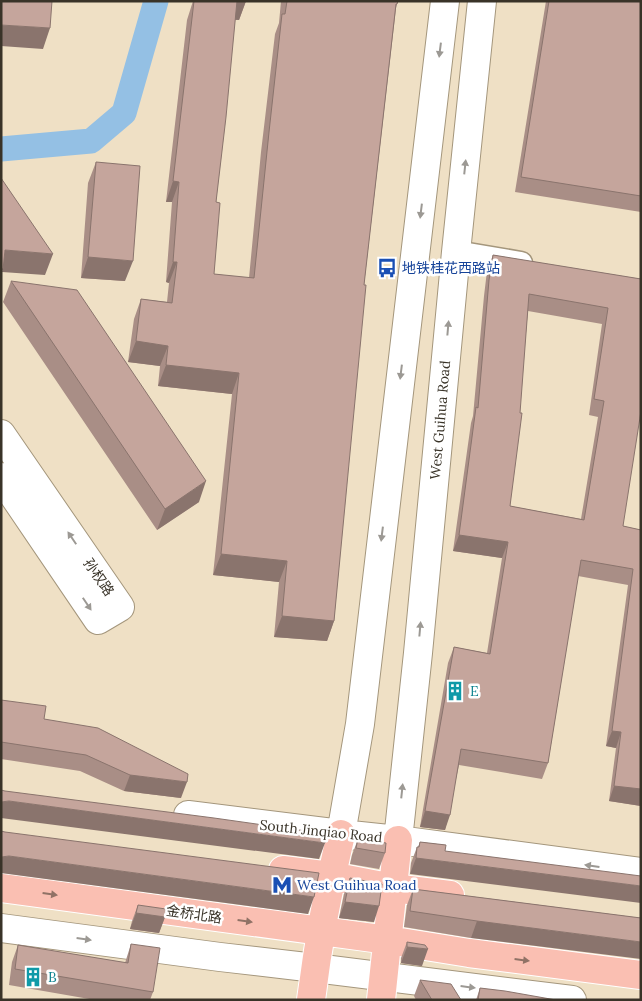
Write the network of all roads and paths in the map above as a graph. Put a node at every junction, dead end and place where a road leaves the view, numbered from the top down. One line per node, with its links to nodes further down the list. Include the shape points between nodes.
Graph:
1 (445, 1): 8 (main road, one-way to 8, via 360,724)
2 (482, 1): 3 (main road, West Guihua Road, one-way to 2)
3 (456, 252): 4 (street); 9 (main road, West Guihua Road, one-way to 3)
4 (543, 267)
5 (1, 434): 6 (main road, 孙权路, one-way to 5, via 98,620 120,607)
6 (1, 477)
7 (160, 812): 8 (main road, South Jinqiao Road)
8 (341, 834): 9 (main road, South Jinqiao Road); 12 (main road)
9 (398, 840): 11 (main road, South Jinqiao Road, one-way to 9); 14 (main road)
10 (263, 867): 12 (main road)
11 (641, 872)
12 (331, 876): 14 (main road); 17 (main road)
13 (1, 888): 17 (main road, 金桥北路, one-way to 17)
14 (393, 888): 15 (main road); 18 (main road)
15 (472, 898)
16 (1, 928): 19 (main road, one-way to 19)
17 (322, 931): 18 (main road, 金桥北路); 19 (main road)
18 (388, 940): 20 (main road, one-way to 20); 21 (main road)
19 (315, 968): 21 (main road); 22 (main road)
20 (641, 975)
21 (382, 988): 23 (main road, one-way to 23)
22 (312, 1000)
23 (572, 1000)

